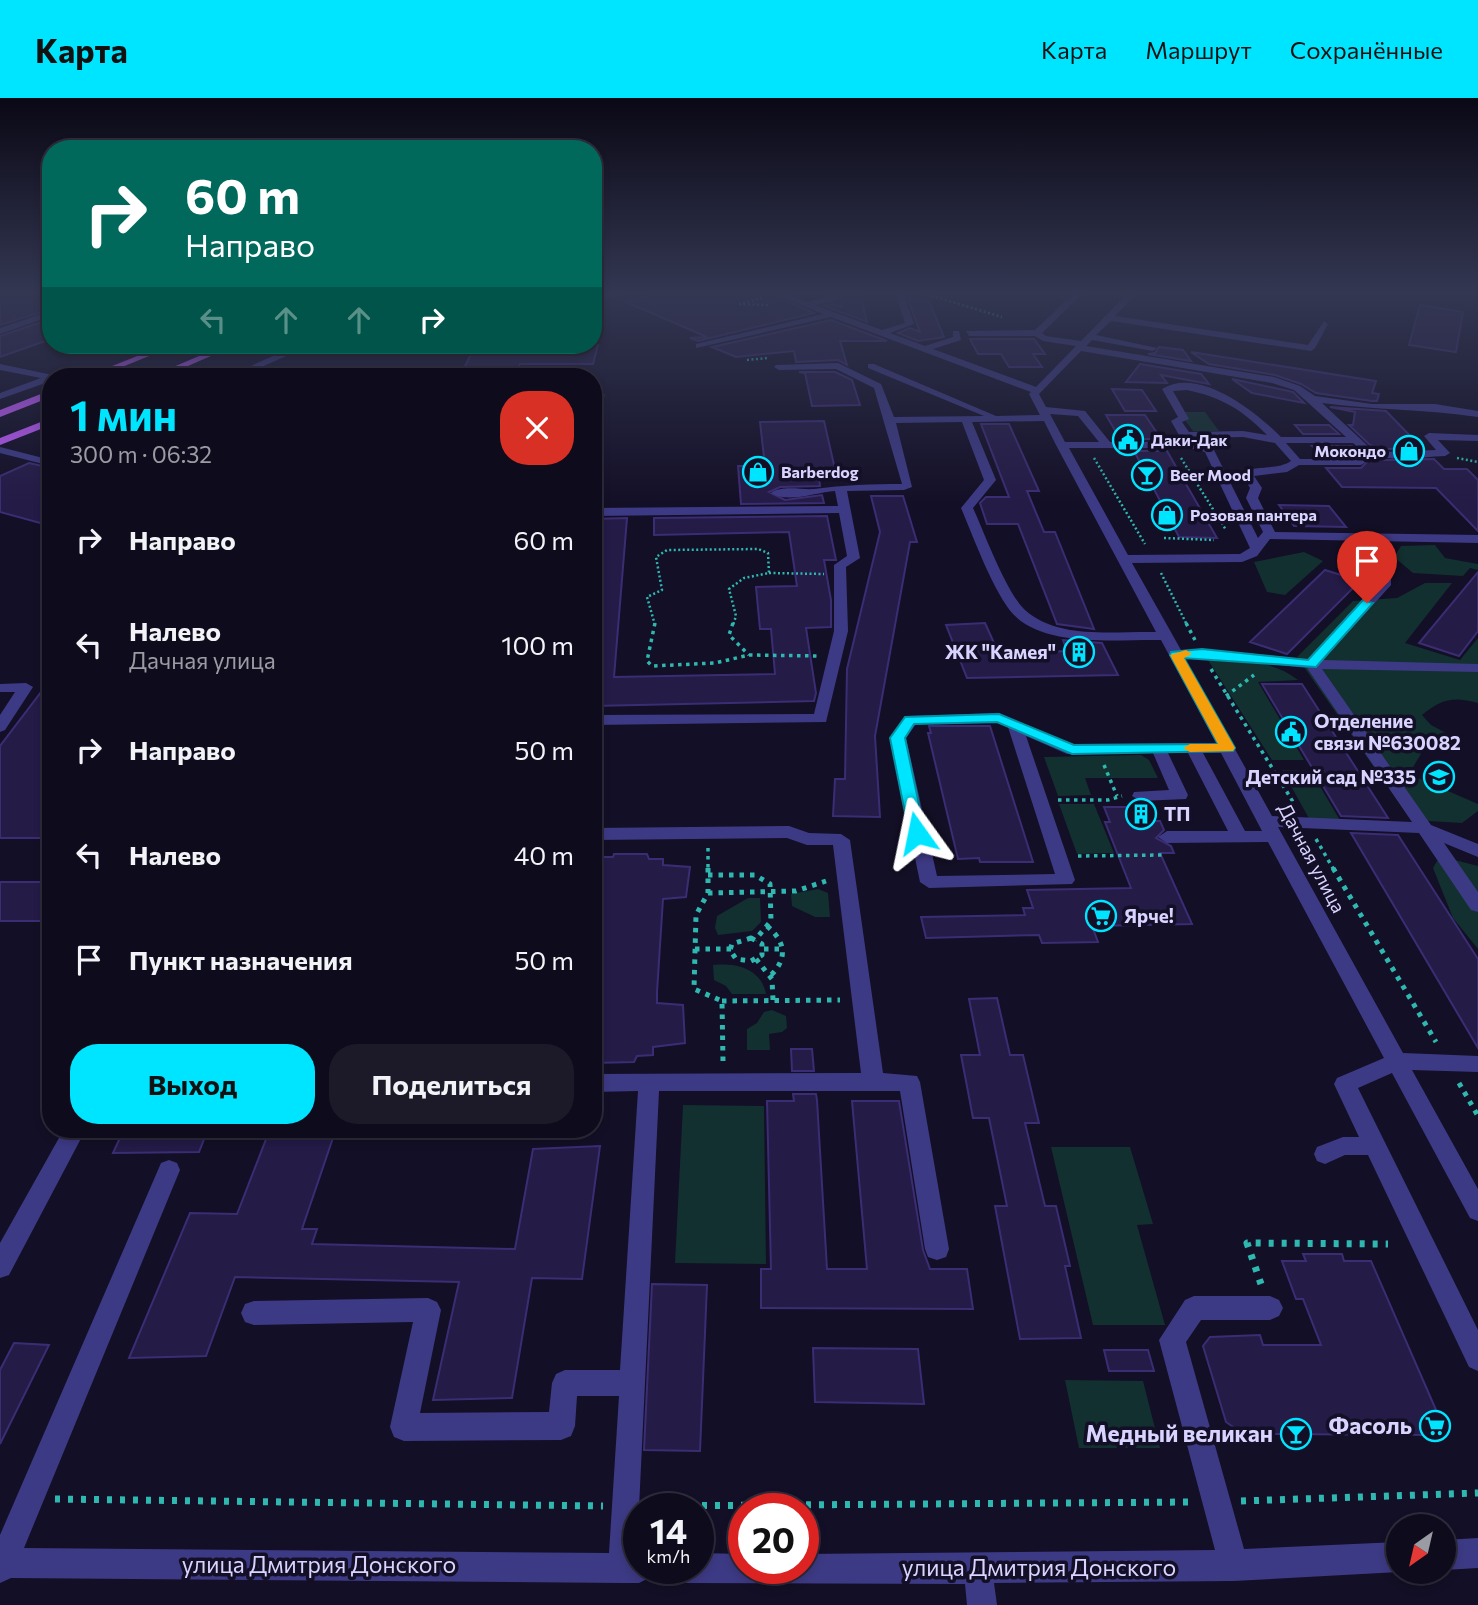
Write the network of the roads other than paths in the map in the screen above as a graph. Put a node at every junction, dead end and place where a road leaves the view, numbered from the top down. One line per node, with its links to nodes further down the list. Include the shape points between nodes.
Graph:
1 (959, 362): 9 (street)
2 (1064, 362): 9 (street)
3 (1183, 362): 12 (street, via 1274,380)
4 (871, 366): 17 (street)
5 (0, 367): 7 (street)
6 (779, 367): 18 (street, via 835,366 878,386)
7 (42, 375)
8 (42, 381): 11 (street)
9 (1035, 390): 14 (street, Дачная улица)
10 (42, 397): 13 (main road)
11 (2, 399)
12 (1312, 399): 15 (street); 23 (street)
13 (0, 414)
14 (1044, 414): 17 (street); 25 (street, Дачная улица); 26 (street, via 1081,413)
15 (1478, 414)
16 (966, 419): 17 (street); 18 (street); 40 (street, via 990,480 967,508 1018,612 1067,633)
17 (999, 419)
18 (890, 420): 31 (street, via 908,485)
19 (42, 425): 24 (main road)
20 (1478, 438): 23 (street, via 1429,436 1445,453 1434,456 1383,455)
21 (1188, 440): 22 (street, via 1243,434); 22 (street, via 1176,421 1184,419 1167,388 1220,393 1239,402); 26 (street); 37 (street, via 1209,450)
22 (1278, 440): 23 (street); 29 (street)
23 (1355, 440)
24 (0, 442)
25 (1061, 445): 26 (street); 38 (street, Дачная улица)
26 (1107, 445)
27 (0, 450): 28 (street)
28 (42, 461)
29 (1297, 462): 30 (street); 35 (street, via 1287,469 1247,473 1256,488 1252,498)
30 (1361, 462)
31 (840, 488): 32 (street); 33 (street)
32 (777, 493)
33 (845, 509): 34 (street); 46 (street, via 854,558 840,565 841,631 821,719)
34 (602, 512)
35 (1267, 535): 36 (street); 37 (street)
36 (1478, 539)
37 (1256, 547): 38 (street, via 1253,554 1242,558)
38 (1125, 559): 40 (street, Дачная улица)
39 (1386, 582): 43 (street)
40 (1166, 636): 42 (street, Дачная улица)
41 (1478, 653): 44 (street)
42 (1176, 655): 43 (street, via 1202,653); 51 (street, Дачная улица)
43 (1312, 664): 44 (street); 53 (street)
44 (1472, 668)
45 (0, 688): 48 (street, via 26,687)
46 (602, 720)
47 (1015, 725): 47 (street, via 996,718 915,719 898,736 927,881 1063,882 1067,878); 49 (street, via 1067,749)
48 (0, 727)
49 (1158, 748): 50 (street); 52 (street, via 1180,795)
50 (1193, 748): 51 (street); 56 (street)
51 (1227, 748): 54 (street, Дачная улица)
52 (1140, 796)
53 (1423, 828): 54 (street, via 1308,825); 58 (street); 59 (street)
54 (1272, 829): 56 (street); 60 (street, Дачная улица)
55 (602, 834): 62 (street, via 789,832 807,839 841,839)
56 (1239, 836): 57 (street)
57 (1168, 837)
58 (1478, 851)
59 (1478, 906)
60 (1397, 1061): 61 (street); 66 (street, via 1345,1084); 69 (street, Дачная улица)
61 (1478, 1064)
62 (873, 1080): 63 (street); 70 (street, via 912,1084)
63 (649, 1082): 64 (street); 75 (street)
64 (602, 1083)
65 (70, 1138): 71 (street)
66 (1375, 1146): 67 (street, via 1343,1146); 74 (street)
67 (1325, 1154)
68 (169, 1170): 80 (street)
69 (1478, 1211)
70 (937, 1249)
71 (0, 1267)
72 (1270, 1308): 81 (street, via 1194,1308 1172,1340)
73 (254, 1312): 75 (street, via 428,1310 404,1427 561,1426 565,1383)
74 (1478, 1358)
75 (633, 1383): 76 (street)
76 (632, 1493)
77 (1478, 1553): 78 (street)
78 (1456, 1554)
79 (1386, 1558): 81 (street, улица Дмитрия Донского)
80 (1, 1565): 82 (street, улица Дмитрия Донского)
81 (1234, 1566): 84 (street, улица Дмитрия Донского)
82 (623, 1568)
83 (714, 1568): 84 (street, улица Дмитрия Донского)
84 (978, 1570): 85 (street)
85 (982, 1605)

